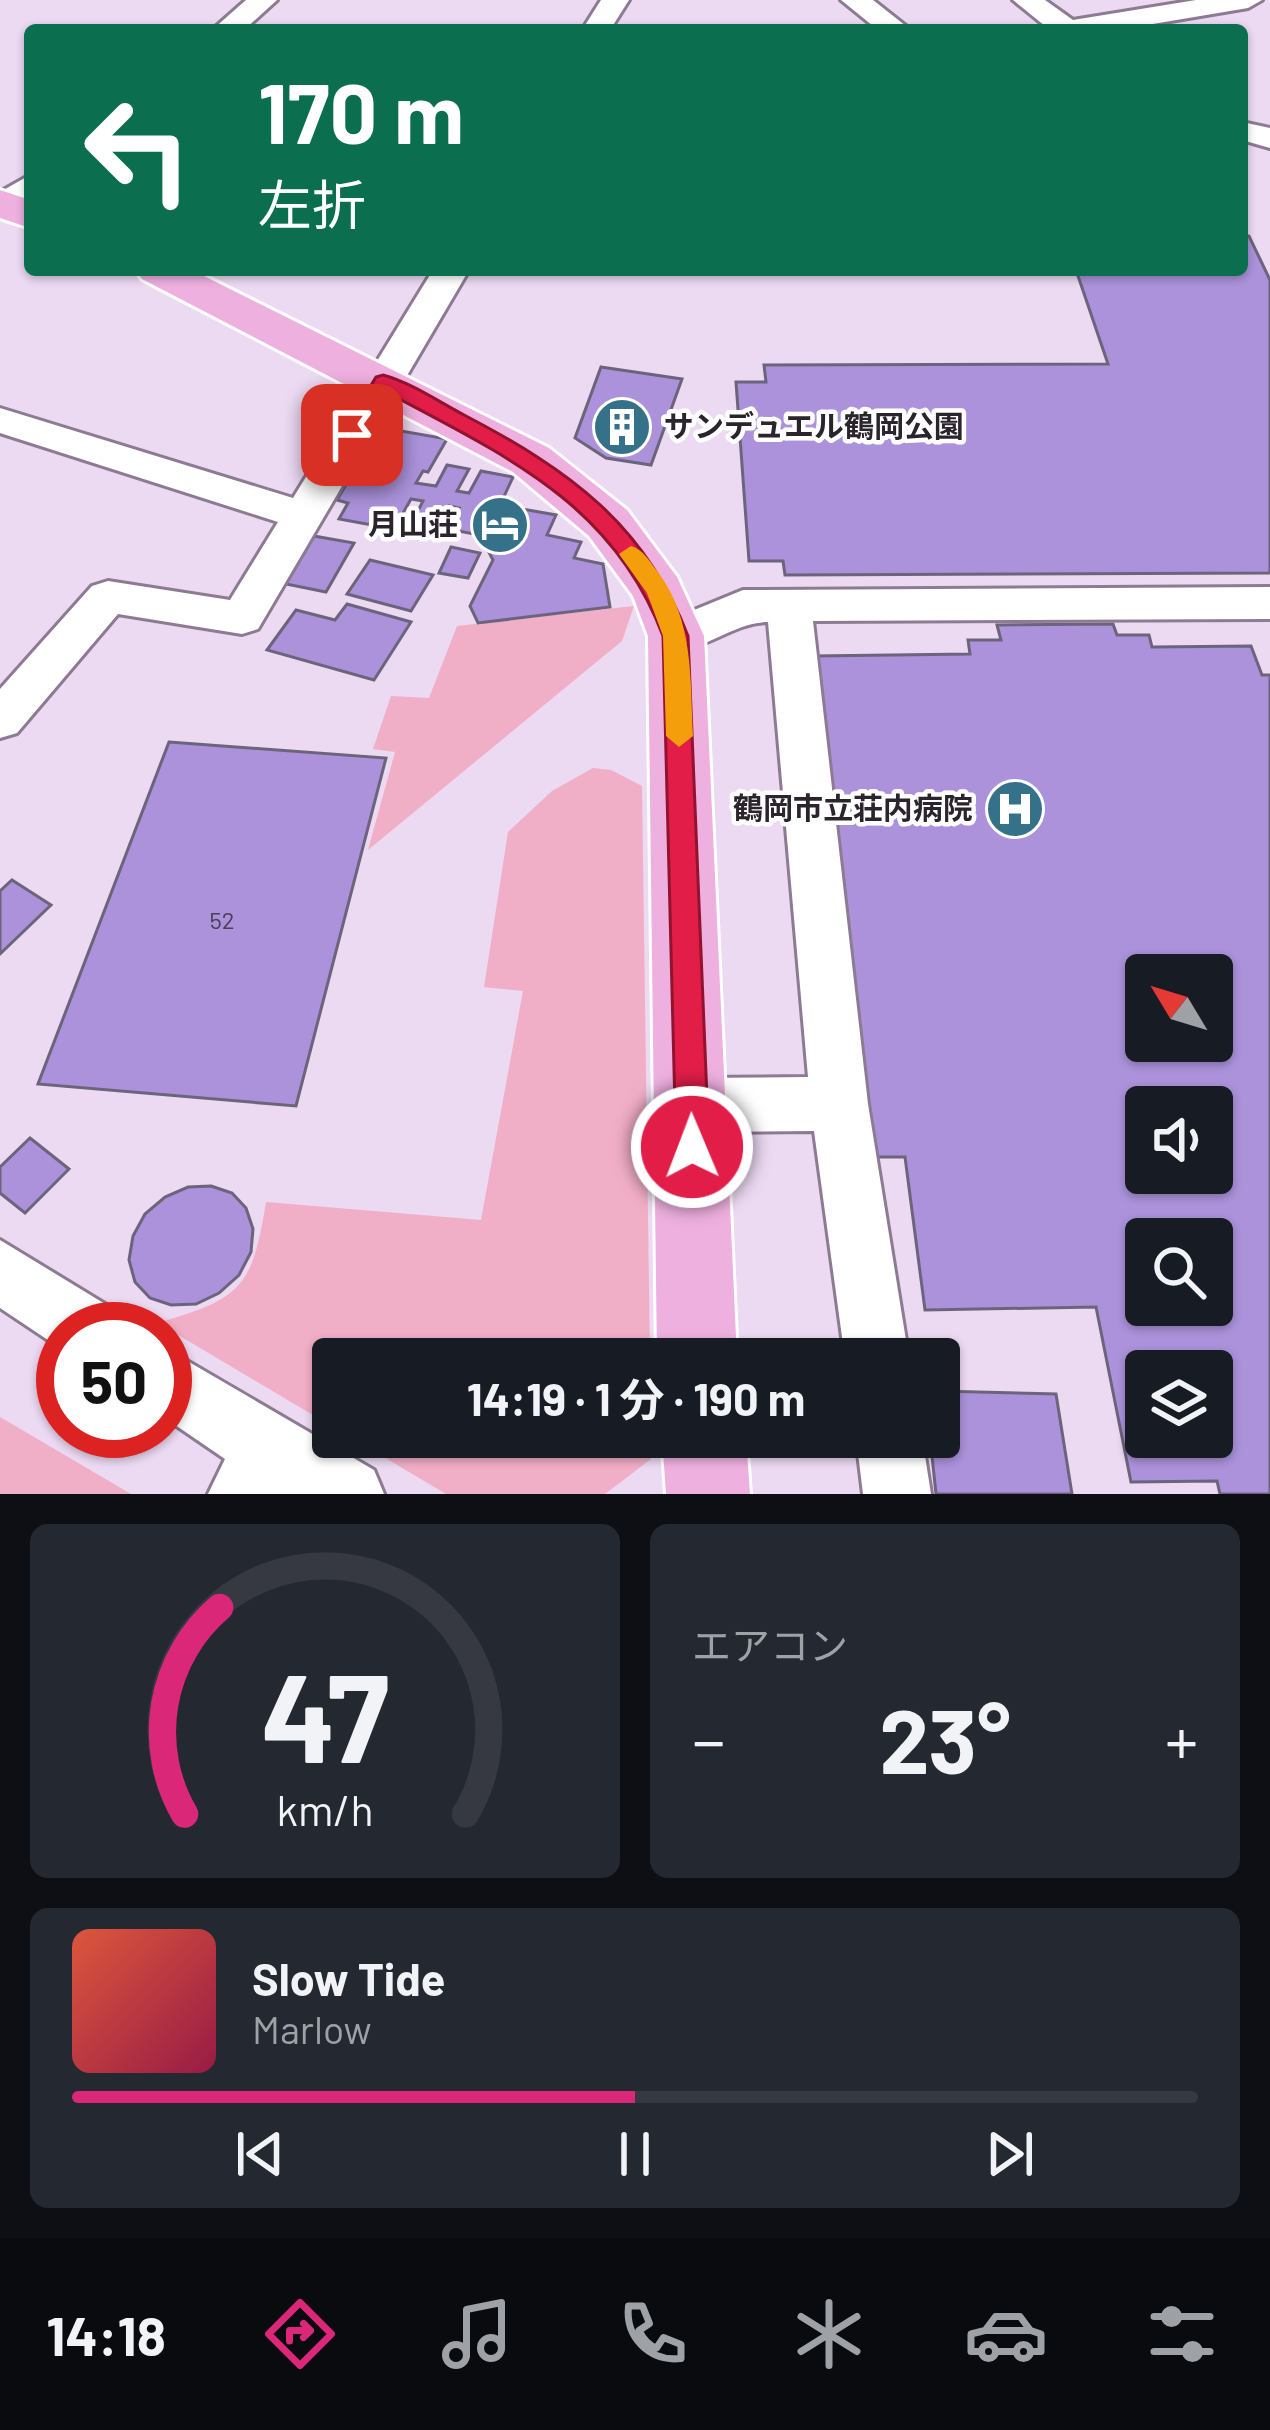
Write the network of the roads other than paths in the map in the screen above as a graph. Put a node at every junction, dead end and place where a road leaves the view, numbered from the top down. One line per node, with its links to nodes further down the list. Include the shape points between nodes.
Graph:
1 (263, 0): 6 (street)
2 (908, 0): 5 (street)
3 (1027, 0): 8 (street)
4 (1247, 0): 9 (street)
5 (861, 4): 7 (street)
6 (233, 24)
7 (889, 24)
8 (1059, 24)
9 (1103, 24)
10 (170, 276): 12 (main road)
11 (447, 276): 12 (street)
12 (383, 382): 14 (street); 17 (main road, via 531,460 608,523 658,591)
13 (0, 420): 14 (street)
14 (304, 516): 18 (street, via 242,618 108,597)
15 (1270, 603): 16 (street)
16 (789, 606): 17 (street, via 743,606); 19 (street)
17 (676, 636): 20 (main road)
18 (0, 720)
19 (839, 1104): 20 (street); 24 (street)
20 (692, 1105): 23 (main road)
21 (0, 1271): 22 (street)
22 (47, 1302)
23 (697, 1338)
24 (874, 1338)
25 (192, 1407): 28 (street)
26 (706, 1458): 30 (main road)
27 (892, 1458): 31 (street)
28 (256, 1471): 29 (street)
29 (350, 1494)
30 (709, 1494)
31 (897, 1494)

